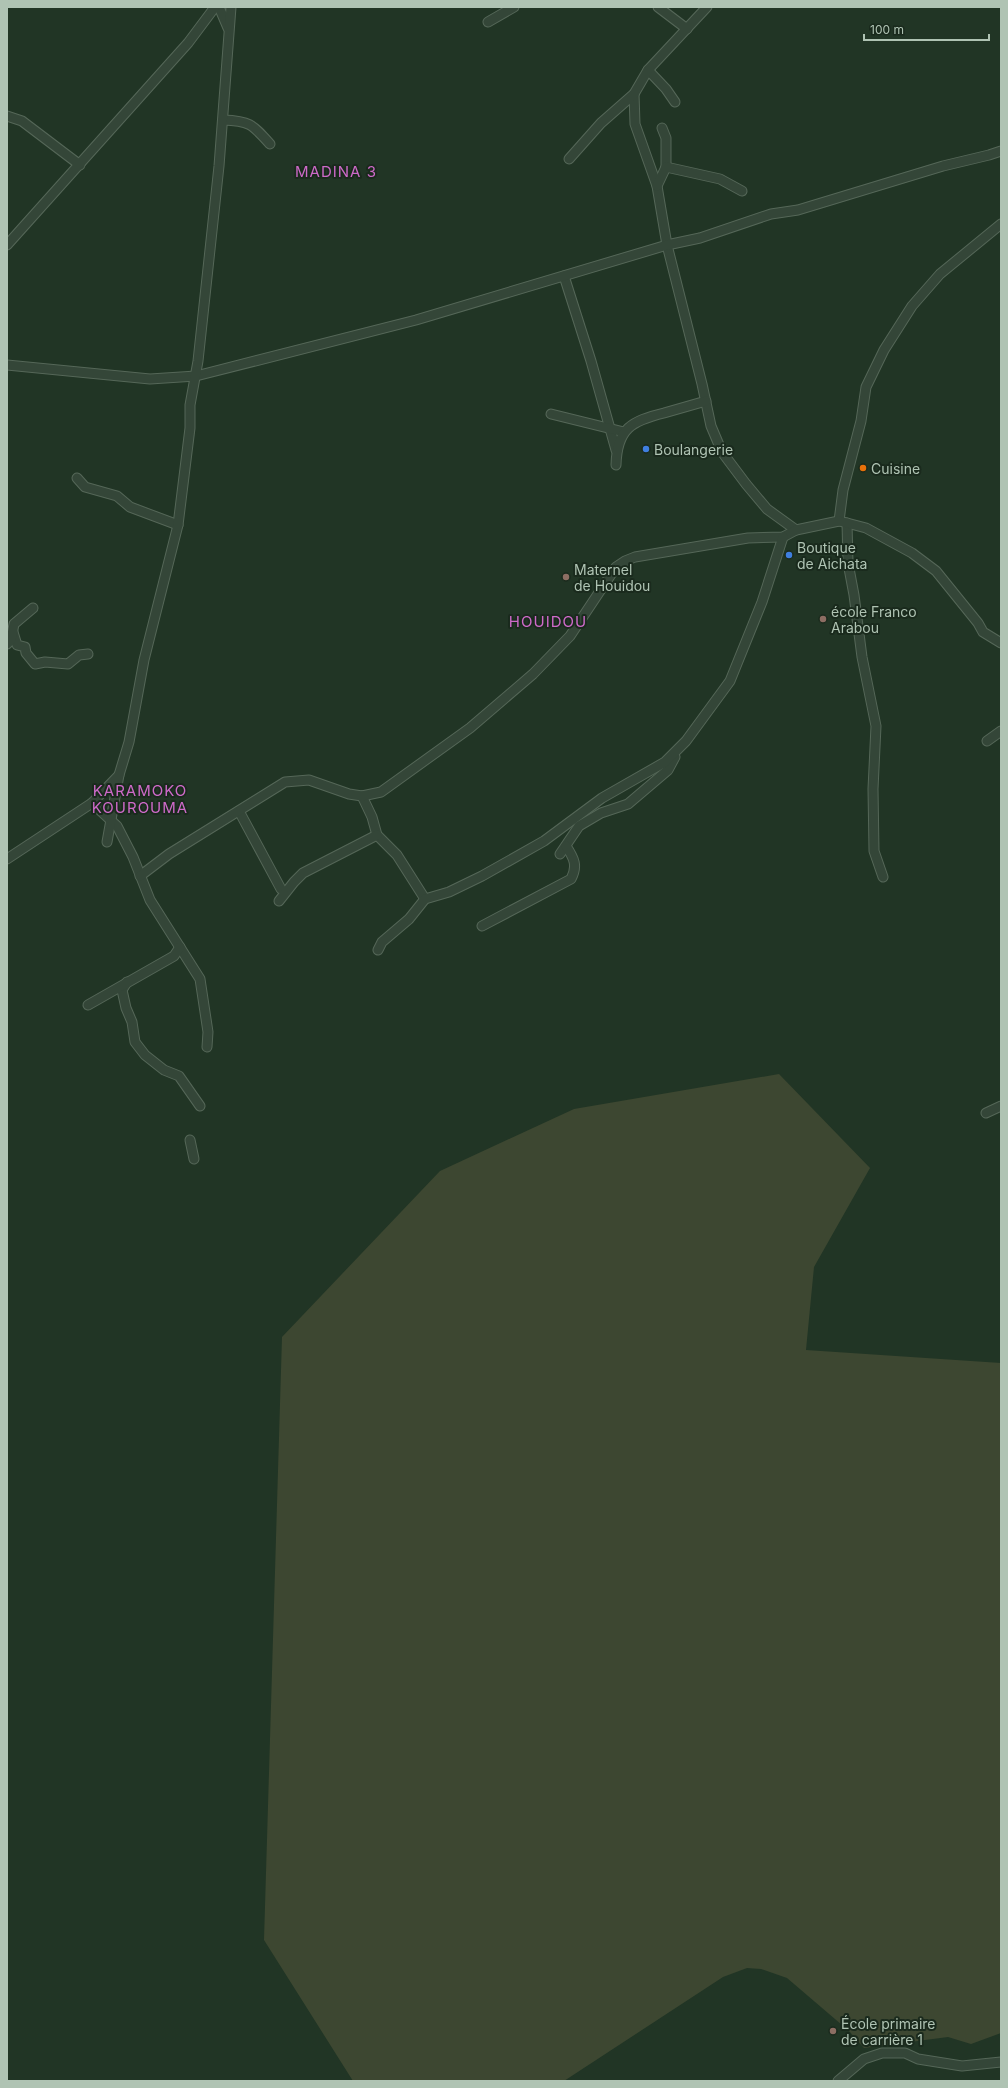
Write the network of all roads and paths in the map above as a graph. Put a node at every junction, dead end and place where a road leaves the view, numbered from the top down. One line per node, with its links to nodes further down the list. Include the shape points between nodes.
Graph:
1 (215, 7): 19 (street, via 188,44)
2 (220, 7): 9 (street)
3 (231, 7): 9 (street)
4 (514, 7): 7 (street)
5 (658, 7): 8 (street)
6 (707, 7): 8 (street)
7 (488, 22)
8 (687, 29): 10 (street)
9 (229, 31): 14 (street)
10 (648, 70): 11 (street); 12 (street)
11 (634, 94): 18 (street, via 601,123); 21 (street, via 635,124)
12 (674, 102)
13 (7, 116): 19 (street, via 22,121)
14 (223, 120): 16 (street, via 244,121 254,127); 28 (street)
15 (662, 128): 20 (street, via 666,138)
16 (270, 144)
17 (1001, 151): 25 (street, via 798,210 771,214 700,238)
18 (569, 159)
19 (80, 165): 24 (street)
20 (666, 167): 21 (street); 22 (street, via 720,179)
21 (657, 186): 25 (street)
22 (742, 191)
23 (1001, 224): 36 (street, via 940,274 912,306 884,350 866,387 861,421 843,490)
24 (7, 245)
25 (667, 245): 26 (street); 29 (street)
26 (564, 276): 28 (street, via 416,320); 31 (street)
27 (7, 365): 28 (street, via 150,379)
28 (196, 376): 37 (street, via 190,405 190,428)
29 (706, 401): 32 (street, via 639,419); 38 (street, via 711,426 722,452 767,509)
30 (551, 414): 31 (street)
31 (610, 428): 32 (street); 33 (street)
32 (624, 432): 33 (street)
33 (616, 450): 34 (street)
34 (616, 465)
35 (77, 478): 37 (street, via 84,486 117,496 130,508)
36 (843, 522): 38 (street); 42 (street, via 866,528 885,538 912,553 936,571 983,632); 59 (street, via 862,657 876,726 874,851)
37 (178, 525): 48 (street, via 144,660 129,742)
38 (796, 530): 39 (street)
39 (783, 537): 47 (street, via 762,602 730,681); 49 (street, via 748,538 635,557 625,561 616,567 570,636 533,674 470,728 381,792)
40 (33, 608): 41 (street, via 14,624)
41 (13, 632): 43 (street); 44 (street, via 17,645 25,647 26,653 35,664 68,664 79,655)
42 (1001, 643)
43 (7, 644)
44 (88, 654)
45 (1001, 731): 46 (street)
46 (988, 741)
47 (683, 744): 55 (street, via 668,770 628,804 600,813 579,826); 61 (street, via 658,768 602,798 544,841 476,879 449,892)
48 (119, 775): 50 (street); 52 (street)
49 (362, 796): 51 (street, via 309,780 285,782); 53 (street)
50 (92, 803): 52 (street); 57 (street)
51 (239, 811): 58 (street, via 169,854); 60 (street)
52 (111, 820): 54 (street); 58 (street, via 117,826)
53 (377, 834): 61 (street, via 397,855); 62 (street, via 303,873)
54 (107, 842)
55 (566, 846): 56 (street); 63 (street, via 575,859 571,879)
56 (560, 854)
57 (7, 859)
58 (140, 876): 64 (street, via 150,900)
59 (883, 877)
60 (281, 889)
61 (425, 899): 65 (street, via 409,919 382,942)
62 (279, 902)
63 (482, 926)
64 (180, 947): 66 (street, via 174,956); 68 (street, via 200,979)
65 (378, 950)
66 (127, 982): 67 (street); 69 (street, via 122,990 135,1042 145,1055 164,1070 179,1076)
67 (88, 1004)
68 (208, 1047)
69 (200, 1106)
70 (1001, 1106): 71 (street)
71 (986, 1114)
72 (190, 1140): 73 (street)
73 (194, 1159)
74 (1001, 2062): 75 (street, via 962,2066 918,2059 905,2053 882,2052 864,2059)
75 (838, 2081)

